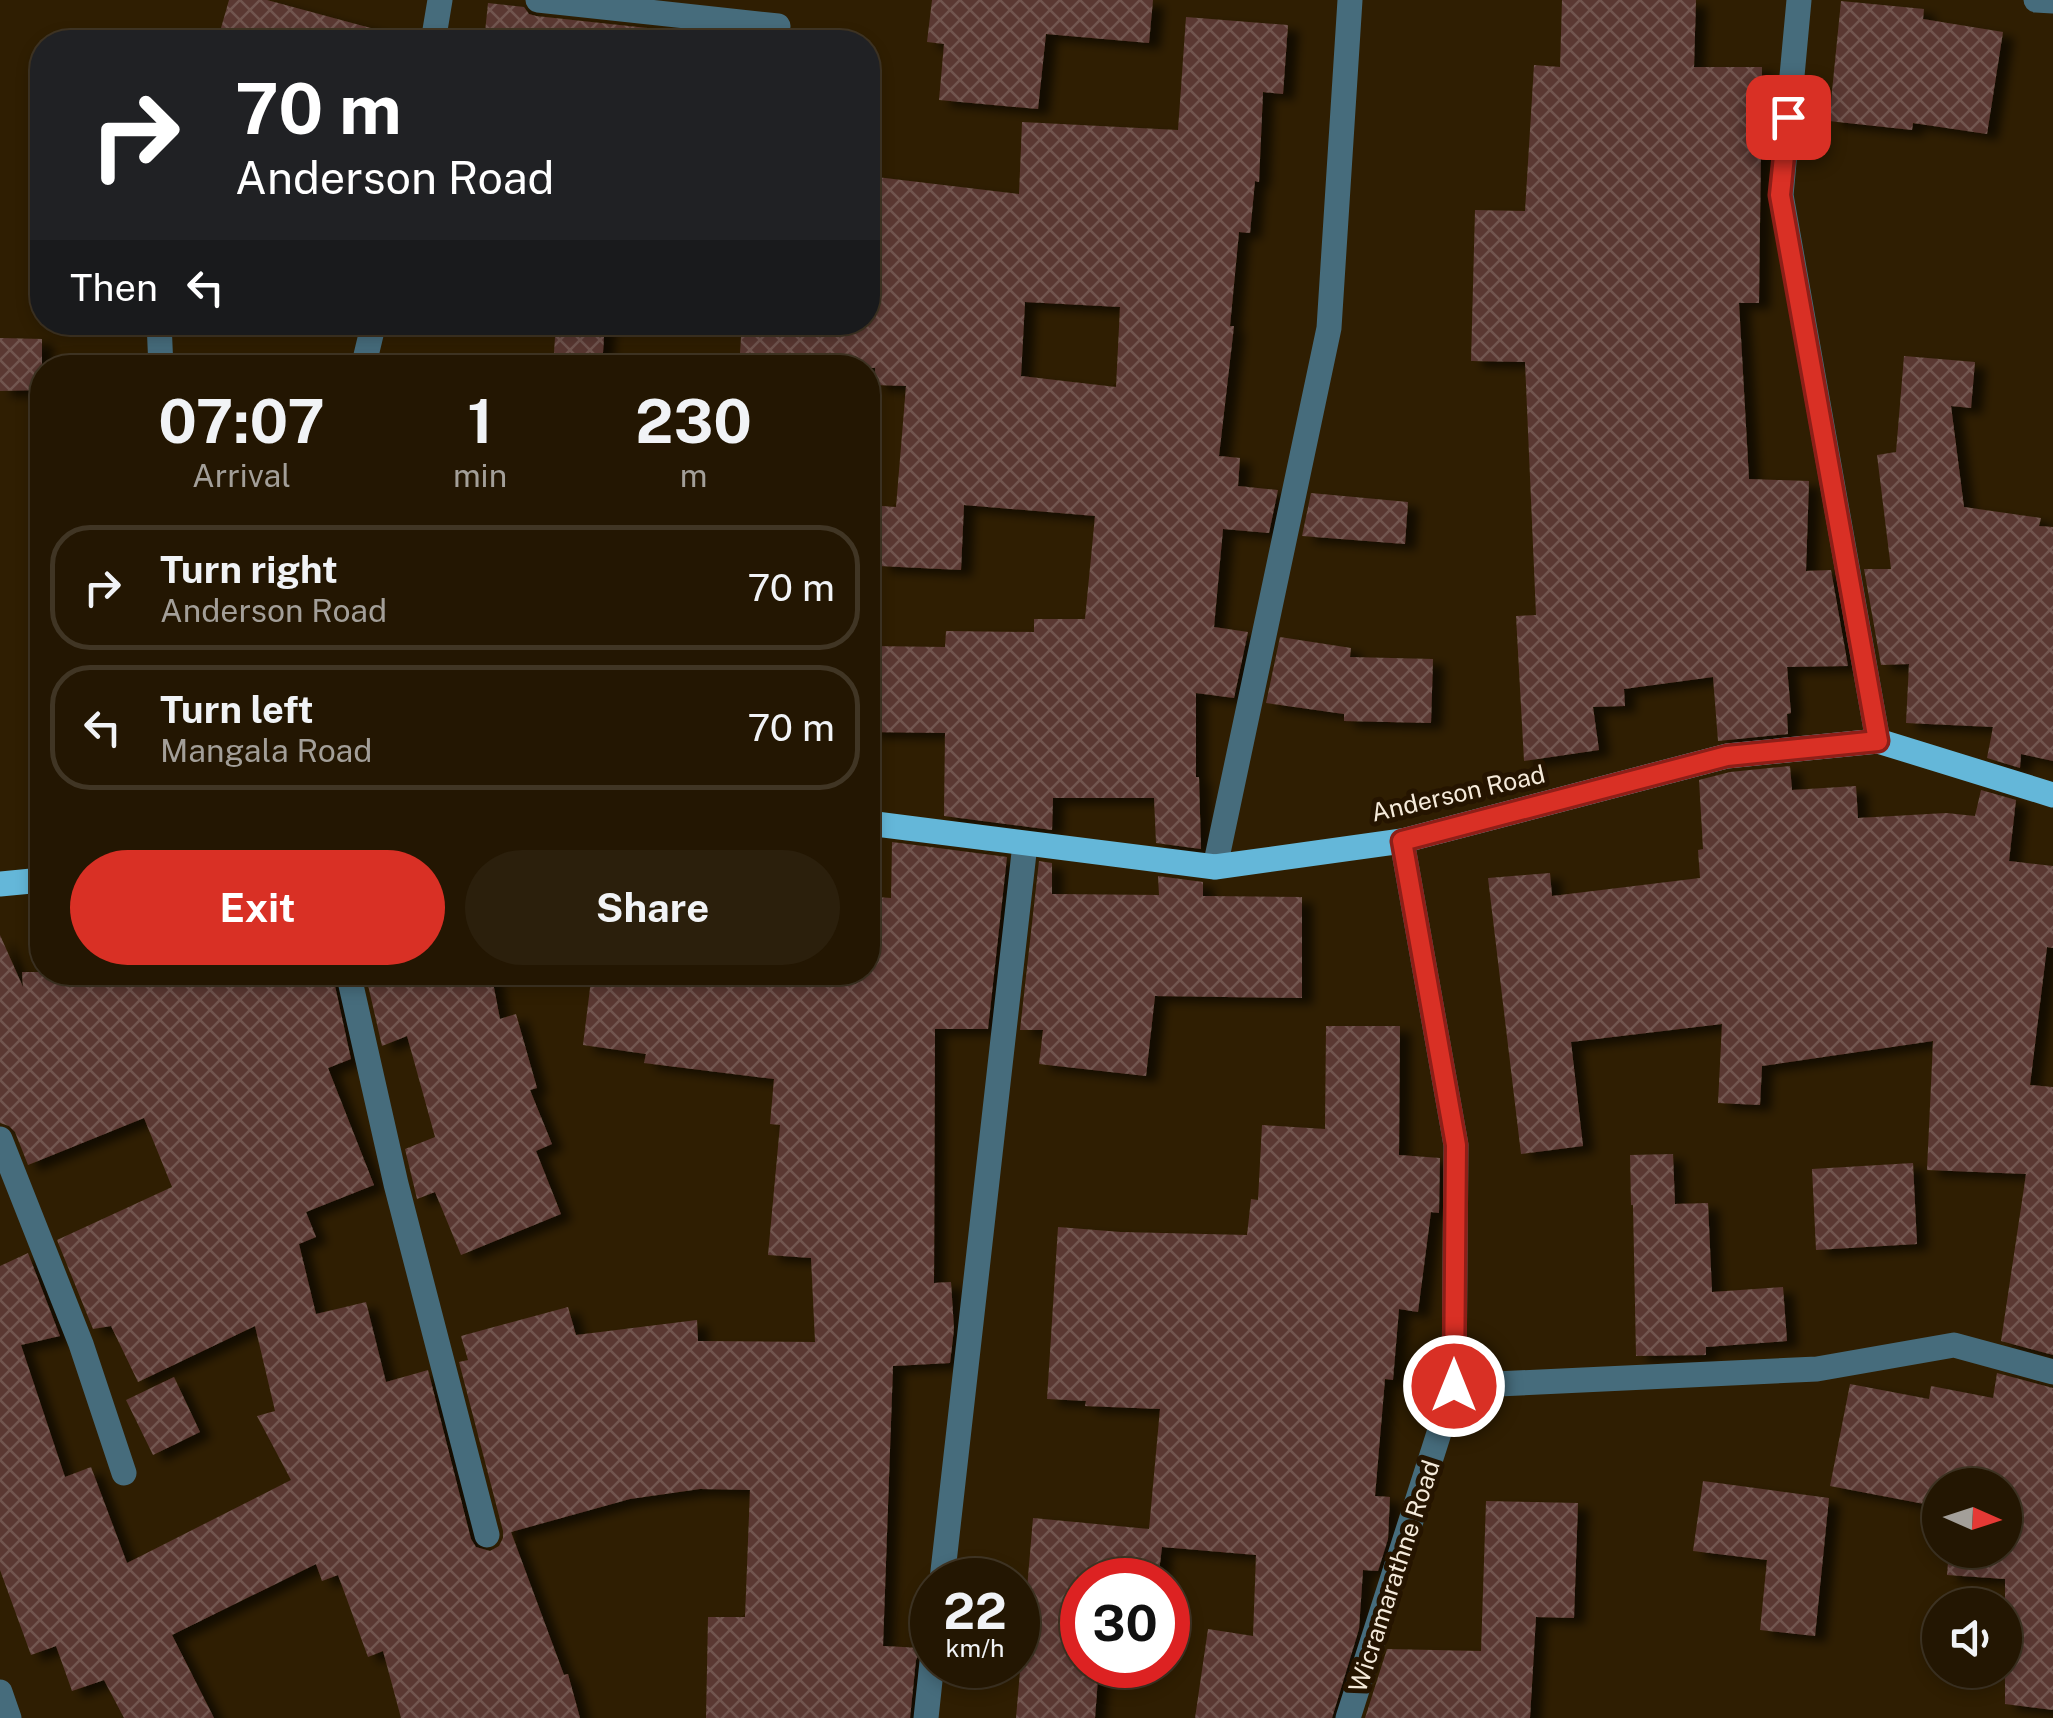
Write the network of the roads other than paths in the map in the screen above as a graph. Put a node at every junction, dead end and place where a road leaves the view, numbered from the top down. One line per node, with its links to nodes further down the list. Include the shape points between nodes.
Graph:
1 (440, 0): 8 (street)
2 (538, 0): 7 (street)
3 (1350, 0): 14 (street, via 1329,328)
4 (1799, 0): 9 (street, via 1780,195)
5 (2036, 0): 6 (street)
6 (2053, 1)
7 (778, 26)
8 (434, 30)
9 (1878, 741): 10 (main road, Anderson Road); 12 (main road, Anderson Road, via 1727,756)
10 (2053, 795)
11 (880, 825): 13 (main road, Anderson Road)
12 (1402, 841): 14 (main road, Anderson Road); 20 (street, Wicramarathne Road, via 1456,1145)
13 (1026, 844): 14 (main road, Anderson Road); 23 (street)
14 (1215, 867)
15 (30, 881): 16 (main road)
16 (0, 884)
17 (351, 985): 22 (street)
18 (0, 1140): 21 (street)
19 (2053, 1372): 20 (street, via 1954,1345 1817,1369)
20 (1454, 1386): 28 (street, Wicramarathne Road)
21 (124, 1474)
22 (486, 1536)
23 (945, 1558)
24 (929, 1688): 27 (street)
25 (0, 1692): 26 (street)
26 (9, 1718)
27 (926, 1718)
28 (1348, 1718)

